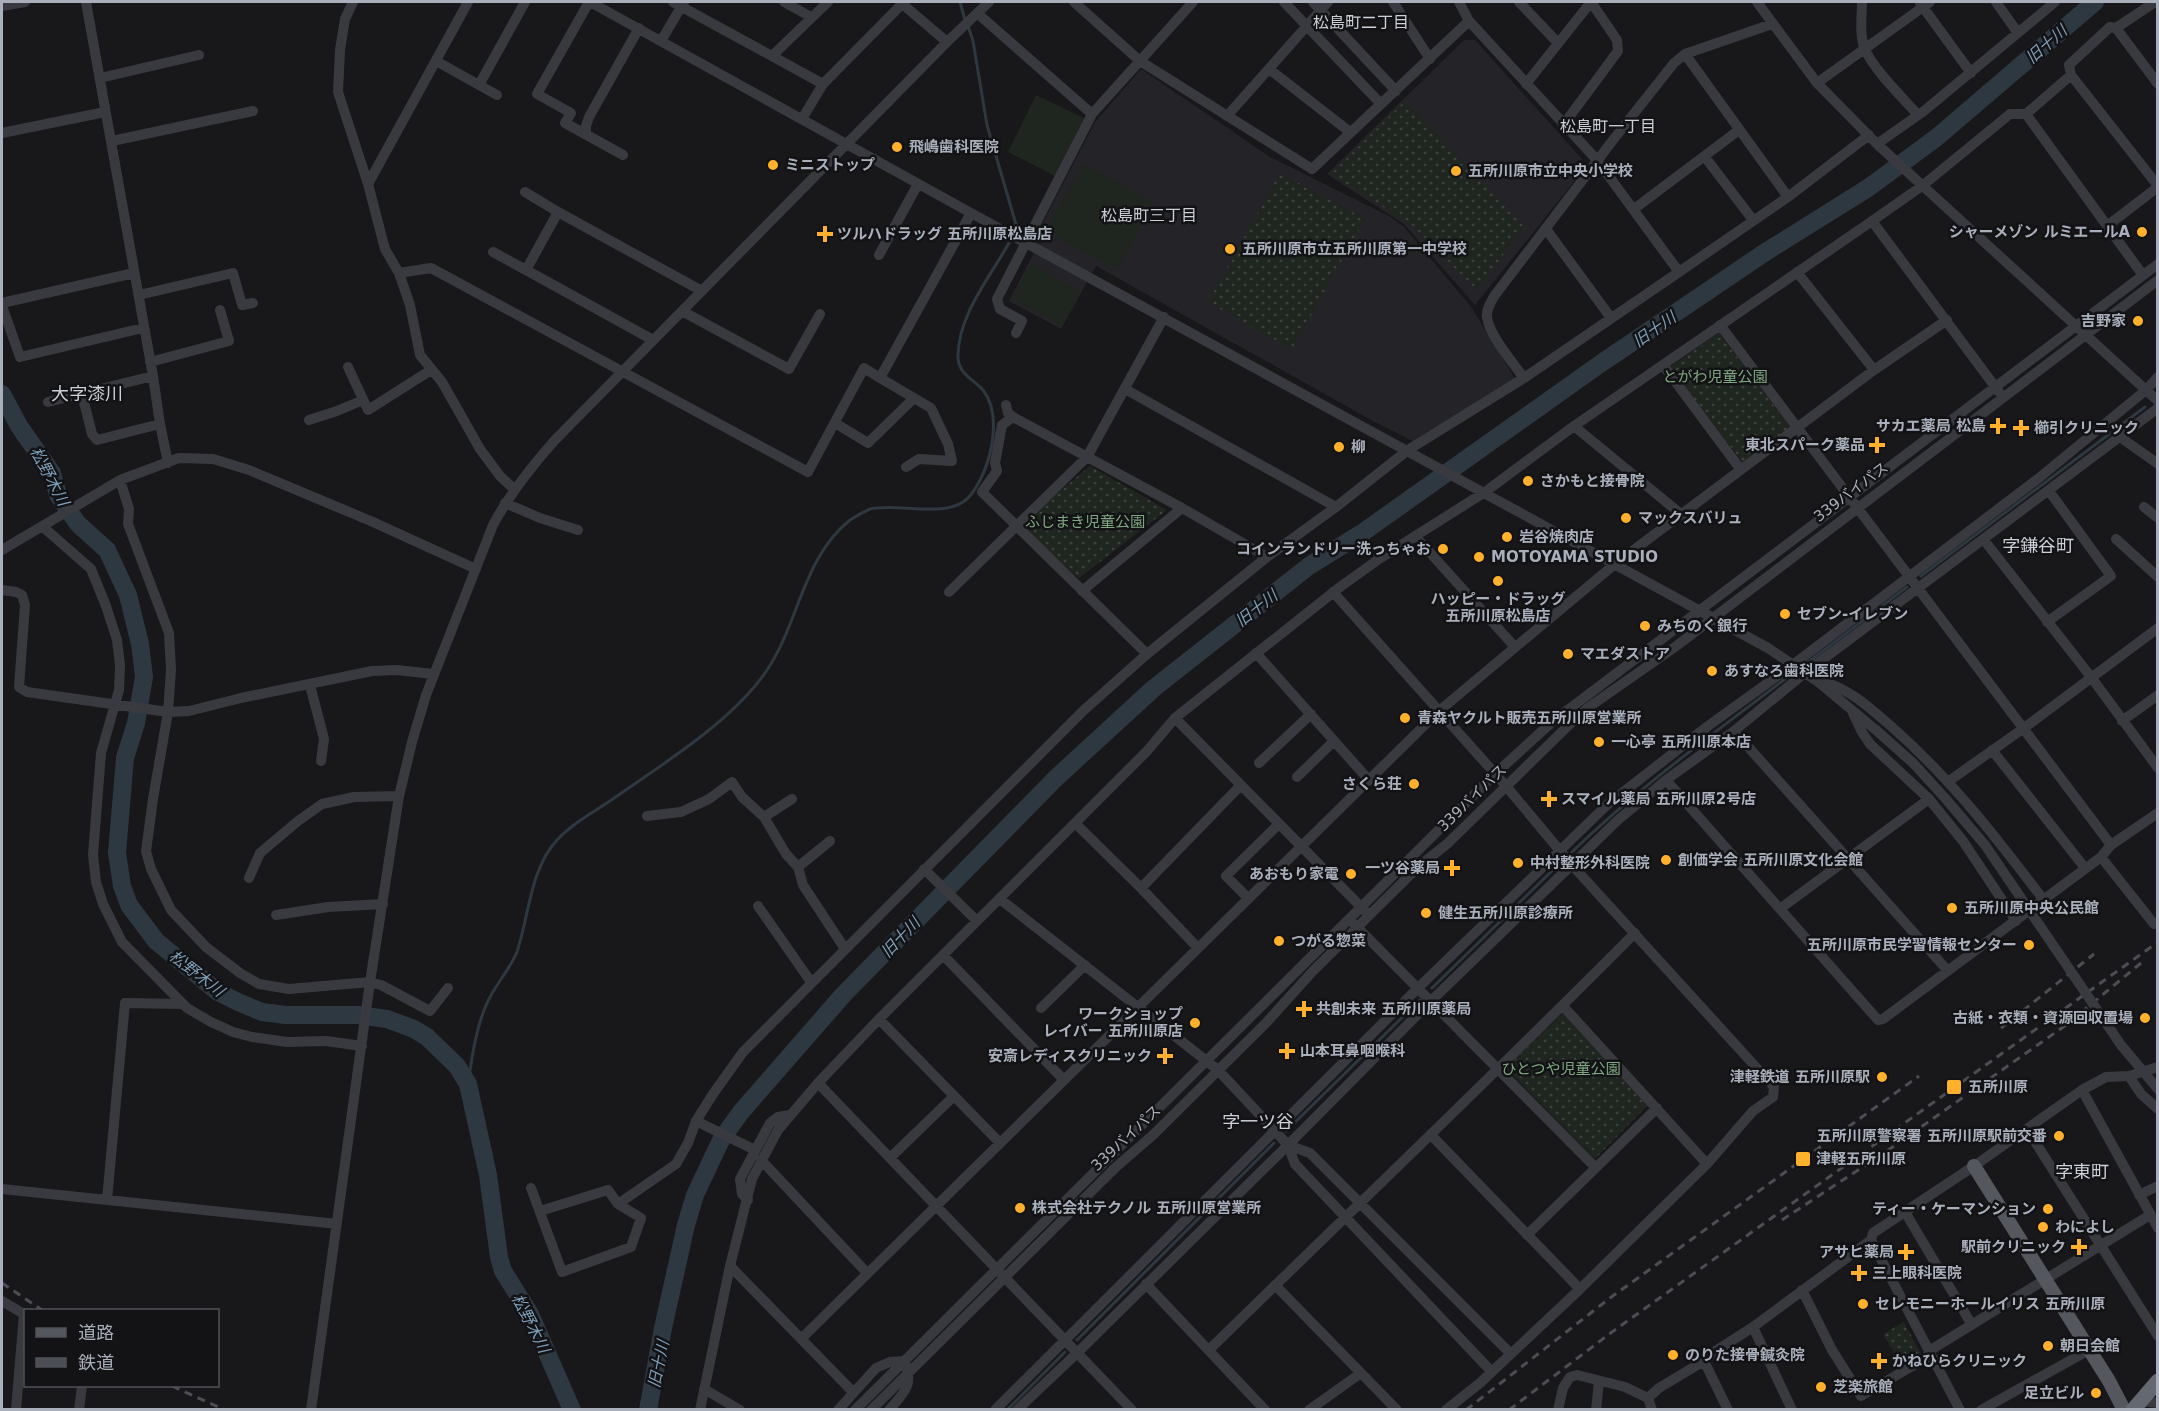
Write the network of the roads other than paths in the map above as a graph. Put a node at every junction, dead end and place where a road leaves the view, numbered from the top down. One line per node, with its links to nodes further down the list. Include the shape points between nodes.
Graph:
1 (25, 2): 26 (street)
2 (86, 2): 48 (street)
3 (353, 2): 77 (street, via 345,19 338,92)
4 (468, 2): 43 (street)
5 (525, 2): 53 (street)
6 (590, 2): 32 (street); 68 (street, via 537,94 571,112 565,123)
7 (784, 2): 28 (street)
8 (828, 2): 28 (street)
9 (901, 2): 36 (street); 50 (street)
10 (989, 2): 27 (street)
11 (1074, 2): 44 (street)
12 (1193, 2): 44 (street)
13 (1284, 2): 31 (street)
14 (1393, 2): 42 (street)
15 (1459, 2): 29 (street)
16 (1520, 2): 37 (street)
17 (1591, 2): 37 (street); 64 (street, via 1617,40 1618,51)
18 (1757, 2): 30 (street)
19 (1862, 2): 38 (street)
20 (1996, 2): 34 (street)
21 (2055, 2): 34 (street)
22 (2156, 2): 33 (street)
23 (680, 3): 35 (street); 41 (street)
24 (1924, 3): 38 (street); 46 (street)
25 (1321, 4): 31 (street); 54 (street)
26 (2, 6)
27 (975, 15): 36 (street); 59 (street)
28 (812, 18): 41 (street)
29 (1469, 21): 42 (street); 51 (street)
30 (1772, 24): 39 (street); 49 (street)
31 (1307, 26): 45 (street); 56 (street)
32 (639, 28): 35 (street); 68 (street, via 589,117)
33 (2116, 28): 47 (street, via 2110,27 2068,65); 52 (street)
34 (2019, 33): 46 (street)
35 (661, 41): 63 (street)
36 (946, 42): 71 (street)
37 (1558, 43): 51 (street)
38 (1865, 48): 49 (street); 61 (street, via 1880,72)
39 (1685, 54): 65 (street); 75 (street)
40 (199, 55): 48 (street)
41 (773, 55): 50 (street)
42 (1430, 59): 54 (street)
43 (436, 61): 53 (street); 77 (street)
44 (1140, 61): 59 (street); 62 (street)
45 (1269, 69): 62 (street); 66 (street)
46 (1971, 73): 61 (street)
47 (2071, 75): 60 (street); 79 (street)
48 (100, 78): 58 (street)
49 (1817, 83): 69 (street)
50 (823, 84): 63 (street)
51 (1527, 84): 64 (street)
52 (2157, 84)
53 (479, 85): 55 (street)
54 (1396, 91): 56 (street)
55 (497, 95)
56 (1381, 104): 66 (street)
57 (253, 111): 70 (street)
58 (105, 112): 67 (street); 70 (street)
59 (1092, 114): 89 (street)
60 (2026, 114): 78 (street, via 2010,114); 87 (street)
61 (1918, 115): 72 (street)
62 (1227, 116): 66 (street, via 1312,169)
63 (802, 119): 71 (street)
64 (1564, 124): 75 (street)
65 (1739, 130): 74 (street); 81 (street)
66 (1350, 132)
67 (2, 133)
68 (586, 135): 73 (street)
69 (1869, 135): 72 (street); 81 (street)
70 (111, 141): 96 (street)
71 (846, 144): 76 (street); 100 (street)
72 (1878, 145): 78 (street)
73 (623, 155)
74 (1705, 157): 82 (street); 85 (street)
75 (1598, 160): 82 (street); 88 (street)
76 (918, 183): 84 (street); 91 (street)
77 (368, 184): 97 (street, via 385,249)
78 (1922, 186): 86 (street); 111 (street)
79 (2157, 187): 87 (street)
80 (525, 192): 83 (street)
81 (1788, 197): 85 (street)
82 (1634, 210): 94 (street)
83 (558, 212): 93 (street); 100 (street)
84 (971, 213): 89 (street); 124 (street)
85 (1753, 220): 94 (street)
86 (1872, 221): 95 (street); 109 (street)
87 (2107, 226): 98 (street)
88 (1546, 229): 108 (street); 125 (street, via 1488,309 1491,329)
89 (1025, 242): 107 (street); 113 (street, via 997,299 1000,309 1022,321)
90 (493, 252): 93 (street)
91 (879, 255)
92 (2157, 264): 98 (street)
93 (526, 270): 115 (street)
94 (1679, 272): 108 (street)
95 (1797, 272): 110 (street); 120 (street)
96 (134, 273): 101 (street); 103 (street)
97 (399, 273): 119 (street, via 420,355); 121 (street, via 431,268)
98 (2142, 274): 111 (street)
99 (2157, 280): 114 (street, 339バイパス)
100 (702, 291): 105 (street)
101 (139, 295): 102 (street, via 233,273 243,305); 112 (street)
102 (254, 303)
103 (2, 304): 112 (street, via 20,357)
104 (220, 310): 116 (street, via 229,341)
105 (682, 311): 106 (street, via 789,369); 115 (street)
106 (819, 314)
107 (1164, 317): 127 (street); 144 (street)
108 (1611, 318): 125 (street)
109 (1947, 321): 120 (street); 126 (street)
110 (1720, 325): 117 (street); 142 (street)
111 (2076, 326): 114 (street); 126 (street)
112 (143, 328): 116 (street)
113 (1016, 333)
114 (2086, 335): 128 (street); 130 (street, 339バイパス)
115 (653, 340): 121 (street)
116 (150, 362): 122 (street)
117 (1663, 365): 141 (street); 149 (street)
118 (348, 367): 132 (street)
119 (431, 370): 132 (street, via 368,410); 151 (street, via 442,382 480,449)
120 (1874, 370): 142 (street)
121 (621, 372): 139 (street, via 808,471); 151 (street)
122 (153, 376): 129 (street); 140 (street)
123 (2157, 377): 128 (street)
124 (880, 378): 131 (street); 139 (street, via 864,368)
125 (1524, 378): 144 (street)
126 (1996, 387): 130 (street); 155 (street)
127 (1125, 389): 145 (street); 156 (street)
128 (2146, 390): 133 (street); 171 (street)
129 (82, 394): 134 (street); 140 (street, via 97,440)
130 (2003, 397): 155 (street, 339バイパス)
131 (914, 398): 139 (street, via 868,443); 148 (street, via 931,408 952,461 919,459)
132 (363, 400): 138 (street)
133 (2157, 401)
134 (48, 402)
135 (1006, 405): 137 (street)
136 (2157, 408): 143 (street)
137 (1013, 417): 145 (street); 162 (street, via 1002,425 997,471 982,492)
138 (309, 420)
139 (835, 423)
140 (160, 424): 146 (street)
141 (1574, 426): 153 (street); 159 (street)
142 (1797, 428): 149 (street); 155 (street)
143 (2120, 437): 147 (street); 152 (street)
144 (1412, 452): 153 (street); 156 (street)
145 (1087, 457): 158 (street); 162 (street)
146 (168, 463): 150 (street); 170 (street, via 213,459 249,470)
147 (2157, 464)
148 (906, 467)
149 (1741, 470): 159 (street)
150 (116, 482): 161 (street); 195 (street, via 129,508 128,524 169,633)
151 (514, 489): 154 (street)
152 (2049, 491): 166 (street); 180 (street, via 2111,576)
153 (1485, 492): 164 (street); 169 (street)
154 (505, 503): 163 (street); 170 (street)
155 (1853, 503): 171 (street); 178 (street); 179 (street, 339バイパス)
156 (1336, 507): 168 (street)
157 (2144, 507): 160 (street)
158 (1182, 508): 168 (street); 175 (street)
159 (1682, 515): 169 (street)
160 (2157, 518)
161 (44, 525): 167 (street); 192 (street, via 91,569 106,606 120,665)
162 (1018, 526): 175 (street); 176 (street)
163 (578, 530)
164 (1415, 536): 177 (street); 182 (street)
165 (2116, 539): 172 (street)
166 (1984, 540): 173 (street); 180 (street)
167 (2, 550)
168 (1267, 557): 184 (street)
169 (1615, 564): 178 (street); 182 (street)
170 (476, 569): 187 (street)
171 (1910, 576): 173 (street); 185 (street)
172 (2157, 577)
173 (1918, 588): 186 (street); 199 (street)
174 (2, 590): 192 (street, via 16,591 25,605 19,687 27,692)
175 (1082, 591): 184 (street)
176 (950, 592)
177 (1333, 592): 183 (street); 194 (street)
178 (1699, 610): 179 (street); 206 (street, via 1552,722)
179 (1712, 617): 185 (street); 212 (street, 339バイパス, via 1589,707)
180 (2047, 622): 188 (street)
181 (2157, 629): 188 (street)
182 (1514, 646): 194 (street)
183 (1256, 652): 196 (street); 197 (street)
184 (1147, 654): 230 (street, via 1083,711)
185 (1794, 664): 186 (street); 224 (street, via 1653,767)
186 (1806, 672): 189 (street); 200 (street)
187 (433, 674): 190 (street, via 372,671); 213 (street)
188 (2091, 678): 198 (street); 199 (street)
189 (1818, 681): 193 (street); 210 (street, via 1853,696)
190 (310, 685): 195 (street); 203 (street, via 324,740)
191 (2157, 695): 198 (street)
192 (113, 705): 195 (street); 256 (street, via 101,753 93,855 96,882 122,942)
193 (1851, 708): 215 (street, via 1870,744); 269 (street, bridge, via 1913,763 1985,845 2121,1045)
194 (1439, 711): 206 (street); 208 (street)
195 (168, 712): 252 (street, via 146,850 171,910 206,947 259,984 289,989)
196 (1311, 714): 201 (street); 204 (street)
197 (1175, 718): 211 (street); 219 (street)
198 (2122, 720): 205 (street)
199 (2024, 728): 202 (street); 222 (street)
200 (1734, 731): 209 (street); 226 (street)
201 (1334, 741): 207 (street); 208 (street)
202 (1992, 750): 210 (street); 229 (street)
203 (321, 761)
204 (1259, 763)
205 (2157, 768)
206 (1494, 774): 212 (street); 239 (street)
207 (1297, 777)
208 (1368, 779): 223 (street)
209 (1666, 780): 227 (street); 238 (street)
210 (1949, 781): 235 (street)
211 (1240, 785): 220 (street); 232 (street)
212 (1506, 786): 224 (street); 239 (street, 339バイパス, via 1447,844)
213 (399, 796): 231 (street, via 354,797 322,804 260,853); 236 (street)
214 (792, 799): 218 (street)
215 (1929, 799): 226 (street); 242 (street, via 1963,841)
216 (2157, 813): 222 (street)
217 (647, 816): 218 (street, via 681,812 710,799 732,782)
218 (764, 817): 228 (street)
219 (1075, 823): 232 (street); 234 (street)
220 (1279, 824): 223 (street); 233 (street, via 1226,876)
221 (830, 841): 228 (street)
222 (2111, 845): 225 (street)
223 (1300, 846): 233 (street); 239 (street)
224 (1560, 851): 227 (street); 254 (street)
225 (2101, 857): 229 (street); 243 (street, via 2154,924)
226 (1848, 858): 238 (street); 250 (street)
227 (1571, 864): 245 (street); 255 (street)
228 (798, 867): 247 (street, via 803,885)
229 (2085, 868): 235 (street)
230 (926, 871): 241 (street); 247 (street)
231 (249, 878)
232 (1141, 888): 246 (street)
233 (1248, 898): 246 (street)
234 (1000, 899): 241 (street); 249 (street)
235 (2043, 899): 242 (street)
236 (383, 904): 240 (street); 252 (street)
237 (758, 906): 251 (street)
238 (1781, 908): 250 (street, via 1878,1020)
239 (1365, 912): 244 (street)
240 (276, 915)
241 (977, 921): 248 (street)
242 (2016, 921): 250 (street)
243 (2157, 922)
244 (1354, 923): 254 (street); 262 (street); 265 (street, 339バイパス)
245 (1635, 933): 257 (street); 284 (street, via 1774,1087 1773,1097 1753,1111)
246 (1197, 947): 258 (street)
247 (845, 949): 251 (street)
248 (943, 955): 260 (street); 267 (street)
249 (1085, 965): 258 (street); 259 (street)
250 (1948, 971)
251 (811, 982): 275 (street, via 743,1052)
252 (370, 985): 253 (street, via 381,985 430,1011); 261 (street)
253 (448, 988)
254 (1418, 988): 255 (street); 277 (street)
255 (1431, 1001): 264 (street); 280 (street)
256 (183, 1004): 261 (street, via 233,1032 287,1042); 291 (street, via 125,1003)
257 (1563, 1006): 264 (street); 272 (street)
258 (1137, 1007): 262 (street); 267 (street)
259 (1041, 1008)
260 (879, 1019): 268 (street); 271 (street)
261 (362, 1044): 300 (street)
262 (1206, 1060): 265 (street); 307 (street)
263 (2157, 1067): 266 (street)
264 (1498, 1069): 278 (street); 286 (street)
265 (1218, 1070): 277 (street); 307 (street, 339バイパス)
266 (2129, 1076): 270 (street, via 2106,1077); 273 (street)
267 (1064, 1080): 279 (street)
268 (818, 1083): 274 (street); 282 (street)
269 (2157, 1089)
270 (2082, 1090): 276 (street); 290 (street)
271 (954, 1096): 279 (street); 282 (street)
272 (1657, 1108): 284 (street); 286 (street)
273 (2157, 1109)
274 (790, 1115): 281 (street, via 770,1123); 283 (street)
275 (698, 1122): 281 (street); 294 (street, via 676,1164)
276 (2027, 1129): 285 (street); 304 (street)
277 (1275, 1131): 280 (street); 318 (street)
278 (1431, 1135): 293 (street); 302 (street)
279 (1000, 1143): 295 (street)
280 (1288, 1145): 293 (street, via 1310,1153); 299 (street, via 1295,1164); 309 (street)
281 (754, 1149): 292 (street, via 740,1179 742,1194)
282 (890, 1158): 295 (street)
283 (761, 1160): 292 (street); 306 (street)
284 (1707, 1164): 311 (street)
285 (1974, 1166): 297 (street); 308 (main road)
286 (1595, 1167): 302 (street)
287 (2157, 1186): 290 (street)
288 (531, 1188): 296 (street)
289 (2, 1189): 291 (street)
290 (2139, 1195): 298 (street)
291 (107, 1200): 300 (street)
292 (748, 1200): 305 (street)
293 (1360, 1201): 299 (street); 323 (street)
294 (618, 1204): 296 (street, via 608,1190); 296 (street, via 640,1218 631,1247 562,1272)
295 (935, 1205): 306 (street); 307 (street)
296 (540, 1211)
297 (1905, 1212): 303 (street, via 1873,1233); 314 (street)
298 (2150, 1215): 301 (street); 304 (street)
299 (1344, 1217): 310 (street); 326 (street)
300 (337, 1224): 338 (street)
301 (2157, 1228)
302 (1527, 1235): 311 (street)
303 (1871, 1240): 312 (street); 321 (street)
304 (2100, 1246): 308 (street); 316 (street)
305 (730, 1266): 317 (street); 331 (street)
306 (867, 1273): 317 (street)
307 (1000, 1273): 318 (street); 325 (street)
308 (2046, 1281): 314 (street); 320 (main road)
309 (1146, 1284): 319 (street); 322 (street)
310 (1275, 1285): 319 (street); 327 (street)
311 (1580, 1289): 323 (street)
312 (1802, 1290): 315 (street); 321 (street, via 1861,1396 1926,1358)
313 (2, 1301): 336 (street, via 24,1314)
314 (1972, 1325): 321 (street)
315 (1753, 1327): 324 (street); 356 (street)
316 (2157, 1336)
317 (801, 1339): 332 (street)
318 (1065, 1340): 322 (street); 345 (street)
319 (1209, 1350): 348 (street)
320 (2089, 1350): 358 (street); 359 (main road)
321 (1929, 1351): 357 (street)
322 (1077, 1353): 346 (street); 347 (street)
323 (1511, 1354): 326 (street)
324 (1704, 1361): 333 (street); 355 (street)
325 (906, 1366): 332 (street, via 890,1362 876,1368); 342 (street); 343 (street); 344 (street, via 907,1391)
326 (1491, 1371): 351 (street)
327 (1361, 1373): 349 (street); 350 (street)
328 (2157, 1381): 335 (highway)
329 (1599, 1382): 333 (street, via 1625,1387); 352 (street, via 1570,1377); 353 (street)
330 (82, 1387): 337 (street)
331 (704, 1389): 339 (street); 340 (street)
332 (853, 1392): 341 (street)
333 (1648, 1398): 354 (street)
334 (2157, 1403): 335 (street)
335 (2137, 1405)
336 (16, 1410)
337 (79, 1410)
338 (311, 1410)
339 (700, 1410)
340 (740, 1410)
341 (838, 1410)
342 (855, 1410)
343 (871, 1410)
344 (889, 1410)
345 (995, 1410)
346 (1017, 1410)
347 (1132, 1410)
348 (1265, 1410)
349 (1309, 1410)
350 (1397, 1410)
351 (1446, 1410)
352 (1558, 1410)
353 (1596, 1410)
354 (1652, 1410)
355 (1728, 1410)
356 (1792, 1410)
357 (1960, 1410)
358 (1981, 1410)
359 (2124, 1410)

